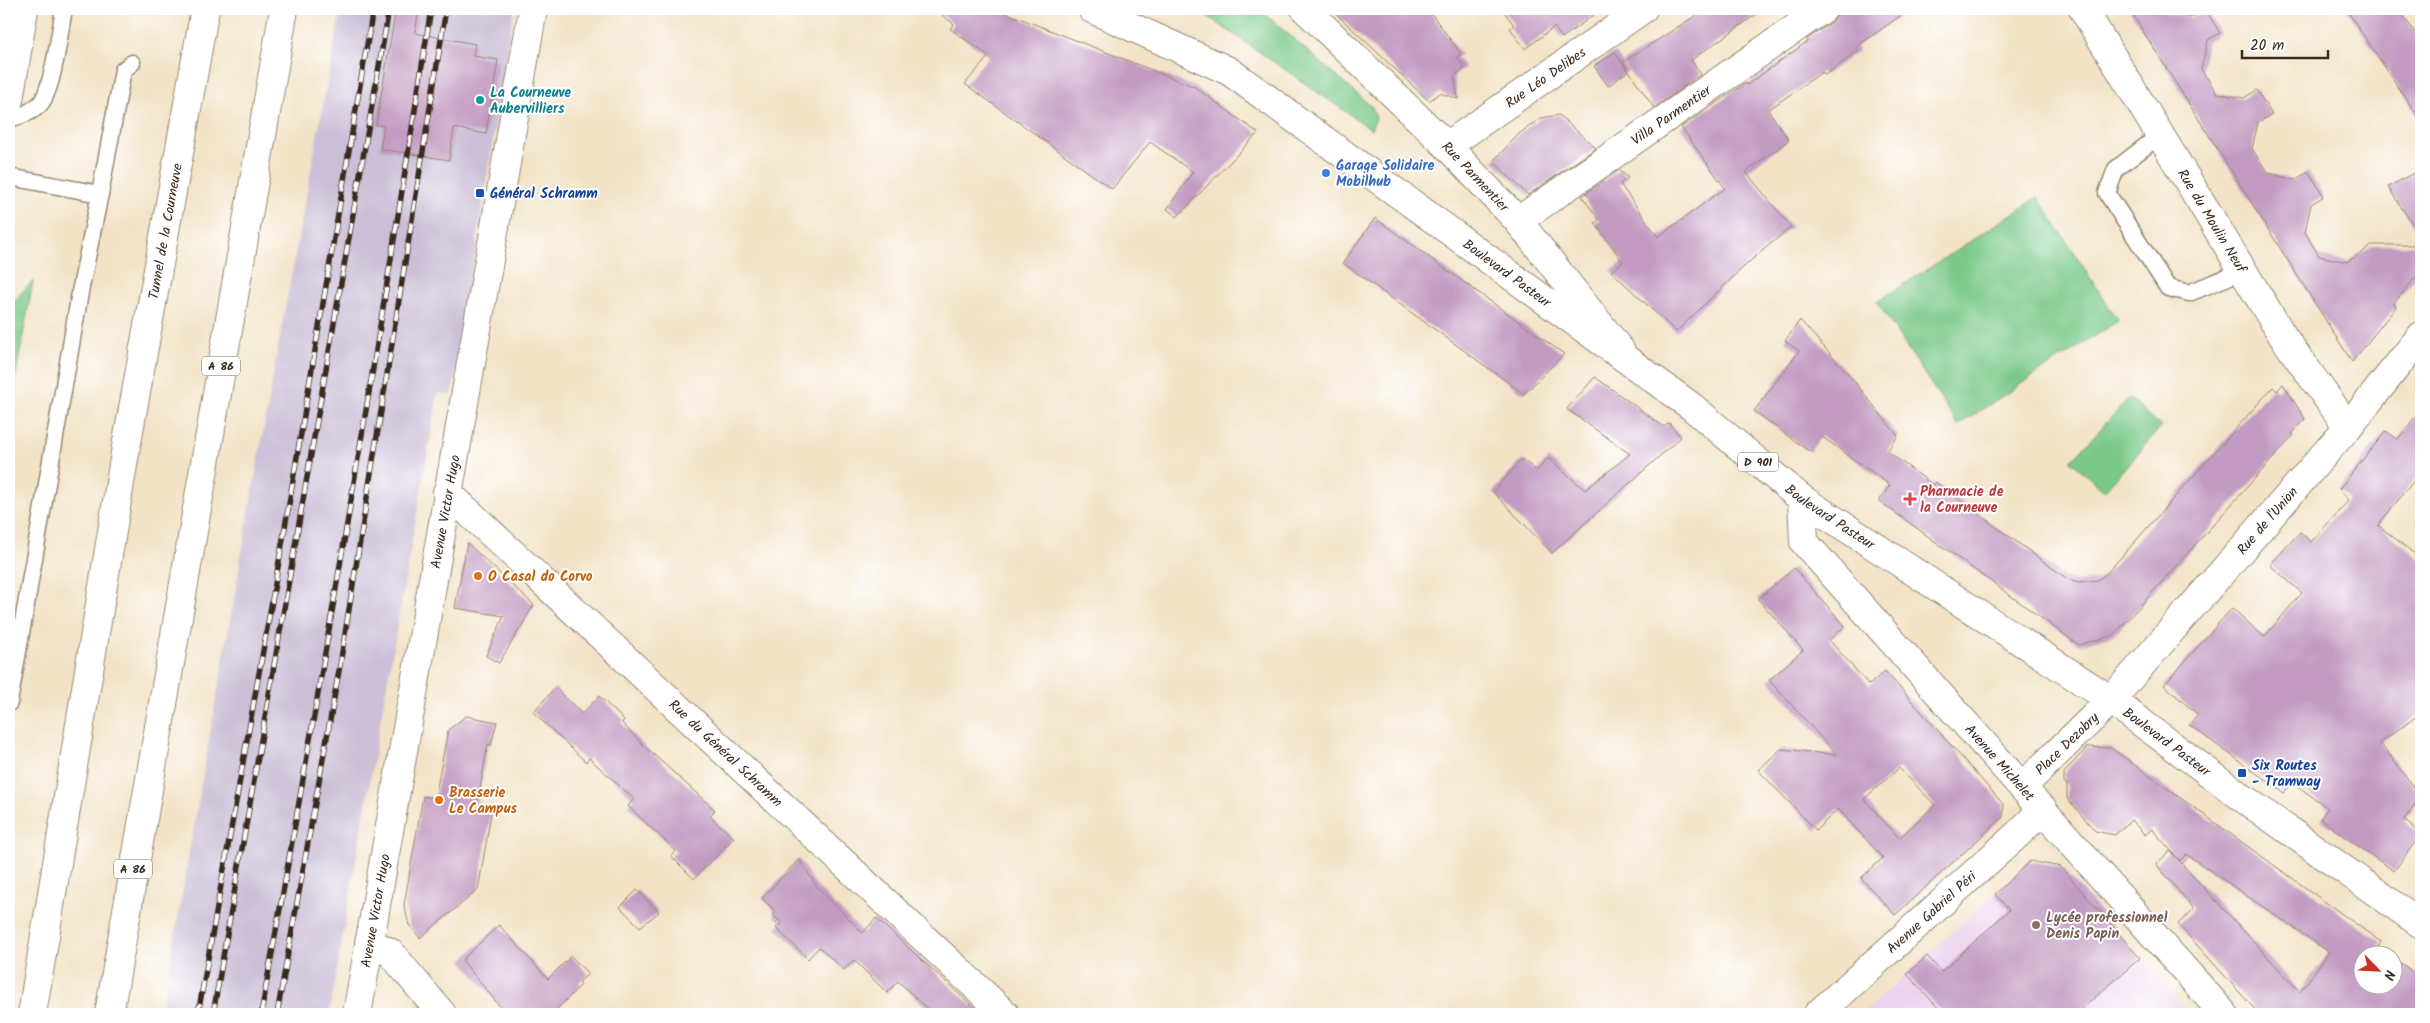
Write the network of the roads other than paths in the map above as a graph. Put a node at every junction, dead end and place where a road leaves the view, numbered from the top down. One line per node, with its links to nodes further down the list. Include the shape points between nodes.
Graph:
1 (24, 9): 12 (main road)
2 (64, 9): 13 (lane, via 42,103)
3 (205, 9): 31 (main road, Tunnel de la Courneuve, via 125,453)
4 (284, 9): 32 (main road, A 86)
5 (533, 9): 23 (main road, Avenue Victor Hugo)
6 (1092, 9): 21 (main road, Boulevard Pasteur / D 901, via 1229,71)
7 (1305, 9): 15 (main road, Rue Parmentier)
8 (1643, 9): 15 (main road, Rue Léo Delibes)
9 (1823, 9): 18 (main road, Villa Parmentier)
10 (2083, 9): 14 (main road, Rue du Moulin Neuf)
11 (132, 63): 17 (lane, via 123,70)
12 (9, 100)
13 (9, 120)
14 (2160, 136): 19 (main road, Rue du Moulin Neuf); 19 (lane, via 2116,169 2107,193 2168,288 2189,293)
15 (1446, 146): 18 (main road, Rue Parmentier)
16 (9, 177): 17 (lane)
17 (100, 194): 26 (lane, via 80,287)
18 (1518, 221): 21 (main road, Rue Parmentier)
19 (2242, 271): 22 (main road, Rue du Moulin Neuf, via 2284,338)
20 (2421, 336): 22 (main road, Rue de l'Union)
21 (1628, 360): 24 (main road, Boulevard Pasteur / D 901, via 1692,407)
22 (2348, 427): 25 (main road, Rue de l'Union)
23 (447, 492): 30 (main road, Avenue Victor Hugo); 35 (main road, Rue du Général Schramm)
24 (1802, 499): 25 (main road, Boulevard Pasteur / D 901); 27 (main road, Avenue Michelet, via 1804,542)
25 (2111, 700): 27 (main road, Place Dezobry); 29 (main road, Boulevard Pasteur / D 901, via 2246,801)
26 (9, 703)
27 (2023, 786): 28 (main road, Avenue Michelet)
28 (2043, 809): 36 (main road, Avenue Gabriel Péri); 37 (main road, Avenue Michelet)
29 (2421, 924)
30 (368, 942): 33 (main road, Avenue Victor Hugo); 34 (main road, via 391,954)
31 (32, 1014)
32 (109, 1014)
33 (357, 1014)
34 (442, 1014)
35 (1005, 1014)
36 (1818, 1014)
37 (2224, 1014)

